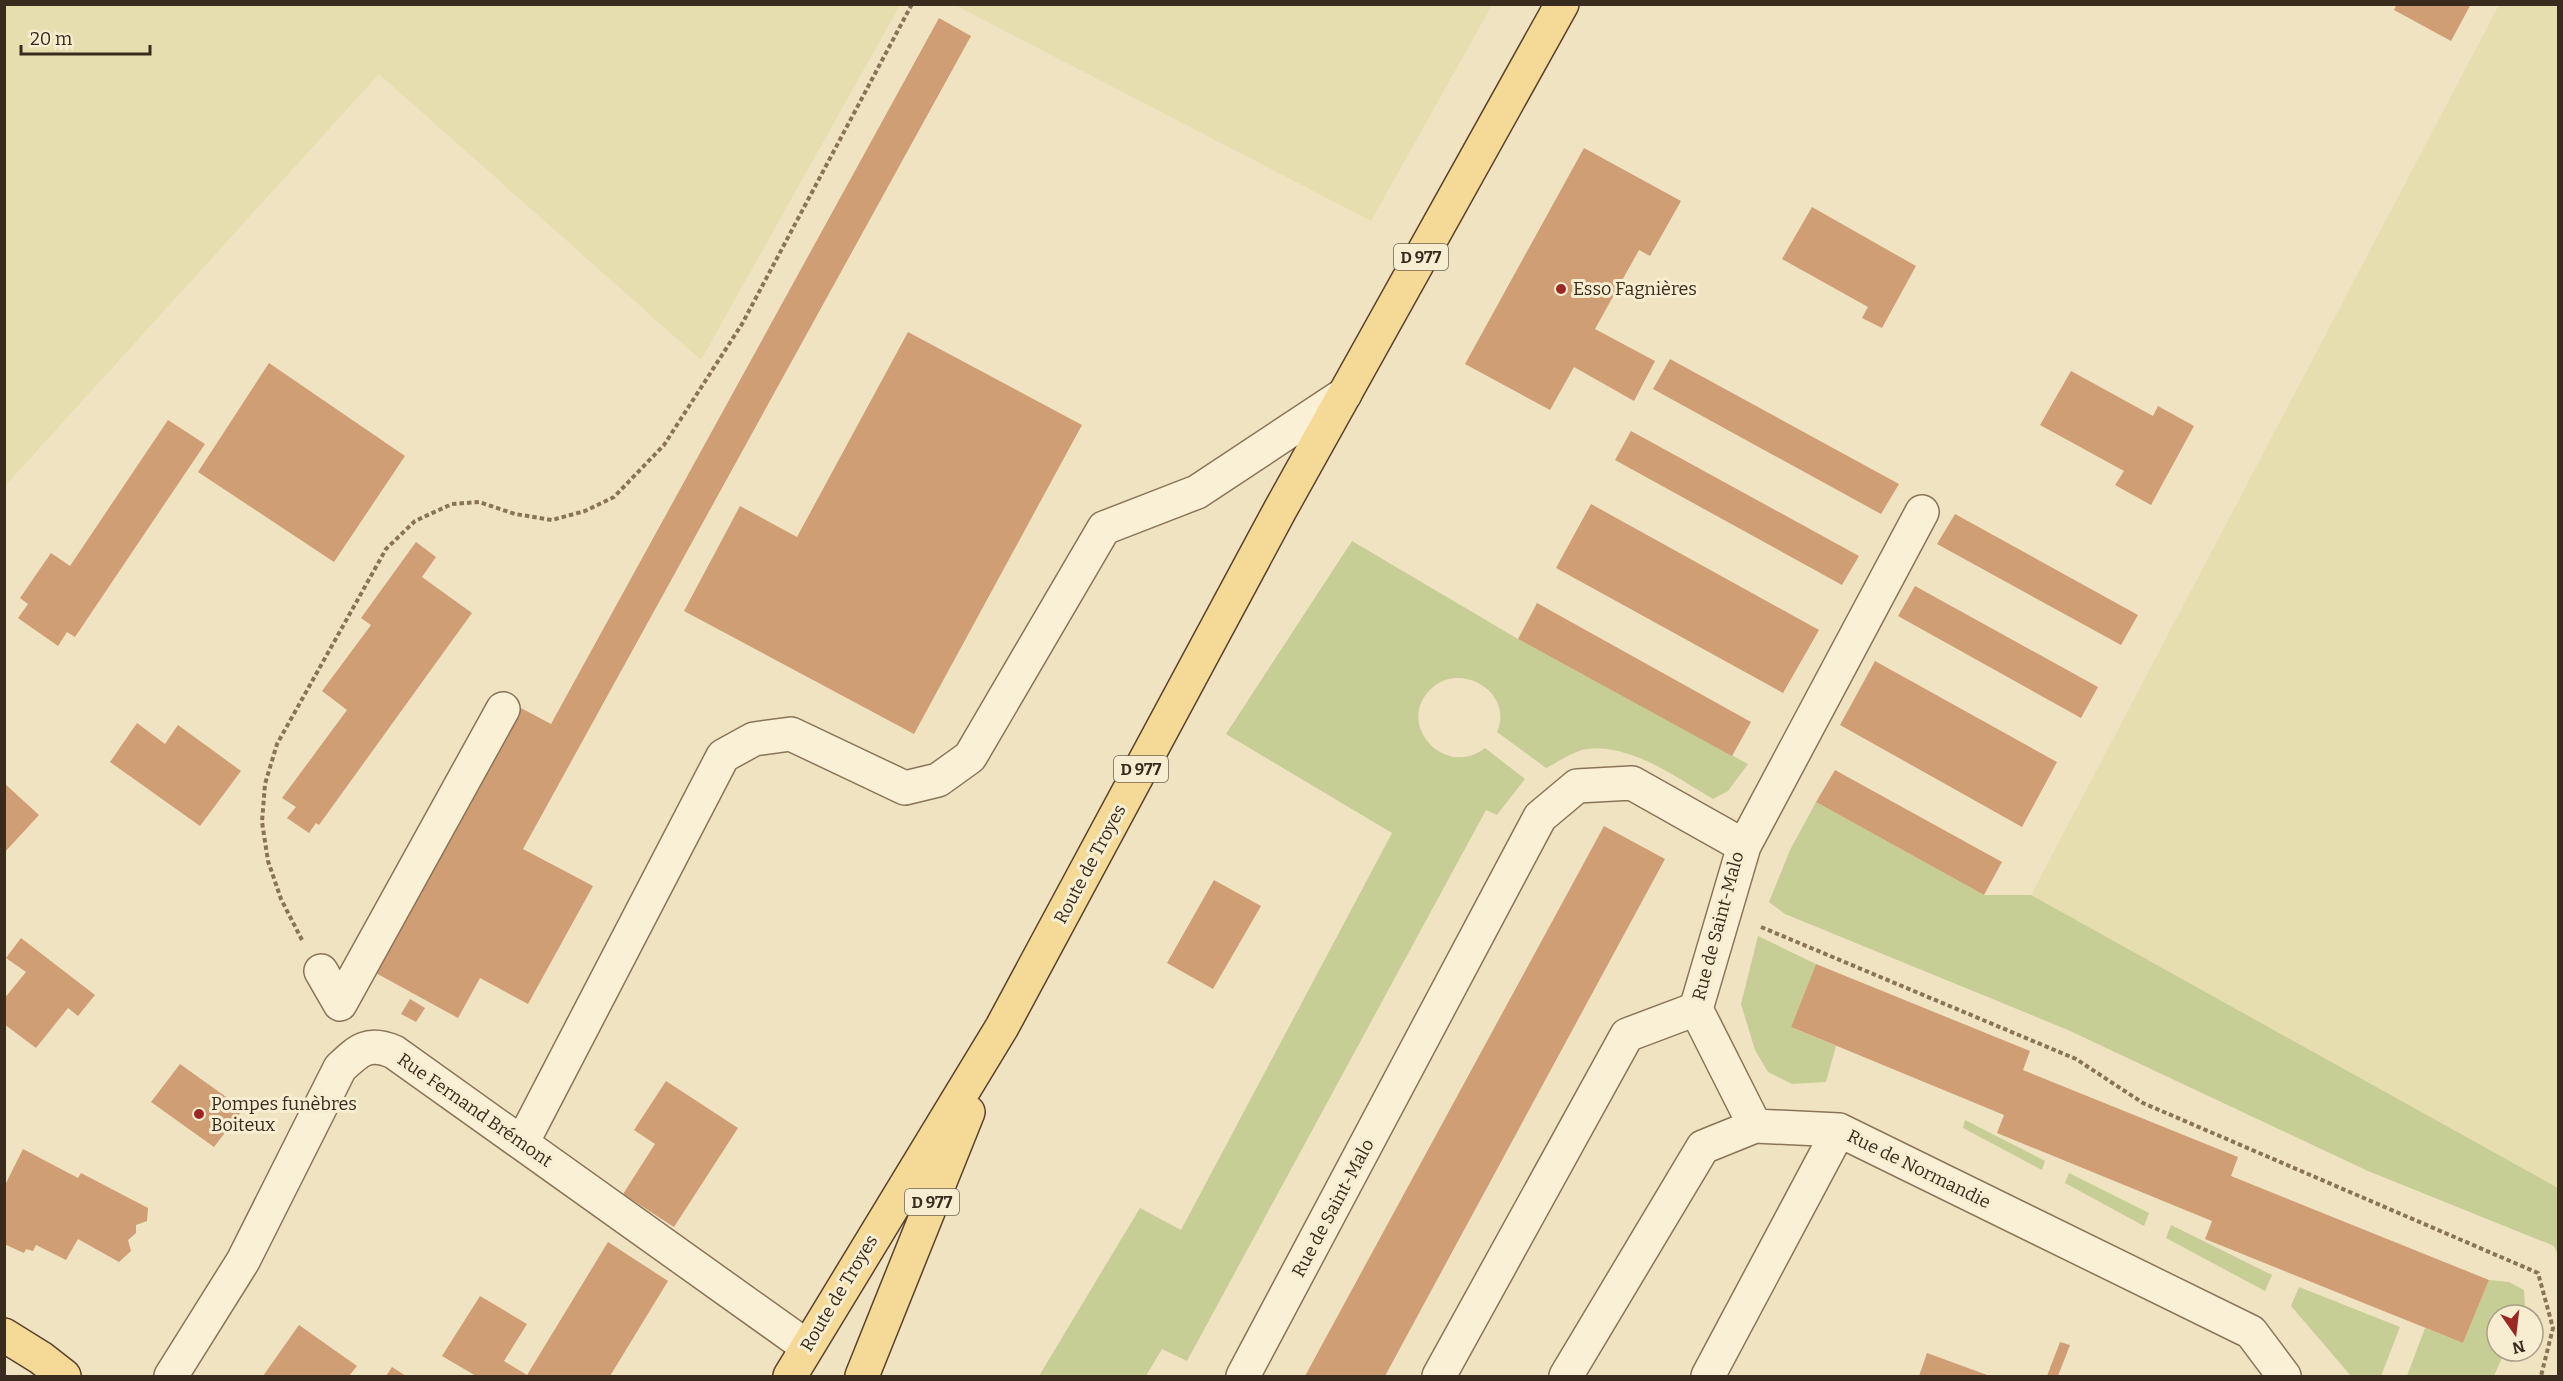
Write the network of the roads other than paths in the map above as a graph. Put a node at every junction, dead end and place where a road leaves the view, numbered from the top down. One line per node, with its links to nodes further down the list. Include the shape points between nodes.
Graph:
1 (1562, 4): 2 (main road, D 977)
2 (1345, 394): 9 (main road, Route de Troyes / D 977); 13 (street, via 1197,492 1104,528 970,757 938,780 905,788 791,734 754,739 723,756)
3 (1922, 512): 5 (street)
4 (503, 709): 7 (street)
5 (1744, 846): 8 (street, Rue de Saint-Malo); 20 (street, Rue de Saint-Malo, via 1632,783 1577,786 1540,817)
6 (321, 970): 7 (street)
7 (340, 1004): 10 (street)
8 (1696, 1009): 11 (street); 21 (street, Rue de Saint-Malo, via 1627,1035)
9 (1002, 1027): 15 (main road, Route de Troyes / D 977); 19 (main road, Route de Troyes / D 977)
10 (366, 1048): 13 (street, Rue Fernand Brémont, via 380,1046 394,1052); 17 (street, via 340,1068 243,1261)
11 (1755, 1126): 12 (street, Rue de Normandie); 22 (street, Rue de Normandie, via 1703,1147)
12 (1839, 1130): 23 (street); 24 (street, Rue de Normandie, via 2251,1332)
13 (522, 1143): 15 (street, Rue Fernand Brémont)
14 (4, 1335): 16 (main road)
15 (806, 1346): 18 (main road, Route de Troyes / D 977)
16 (64, 1377)
17 (171, 1377)
18 (790, 1377)
19 (862, 1377)
20 (1243, 1377)
21 (1439, 1377)
22 (1566, 1377)
23 (1708, 1377)
24 (2284, 1377)

